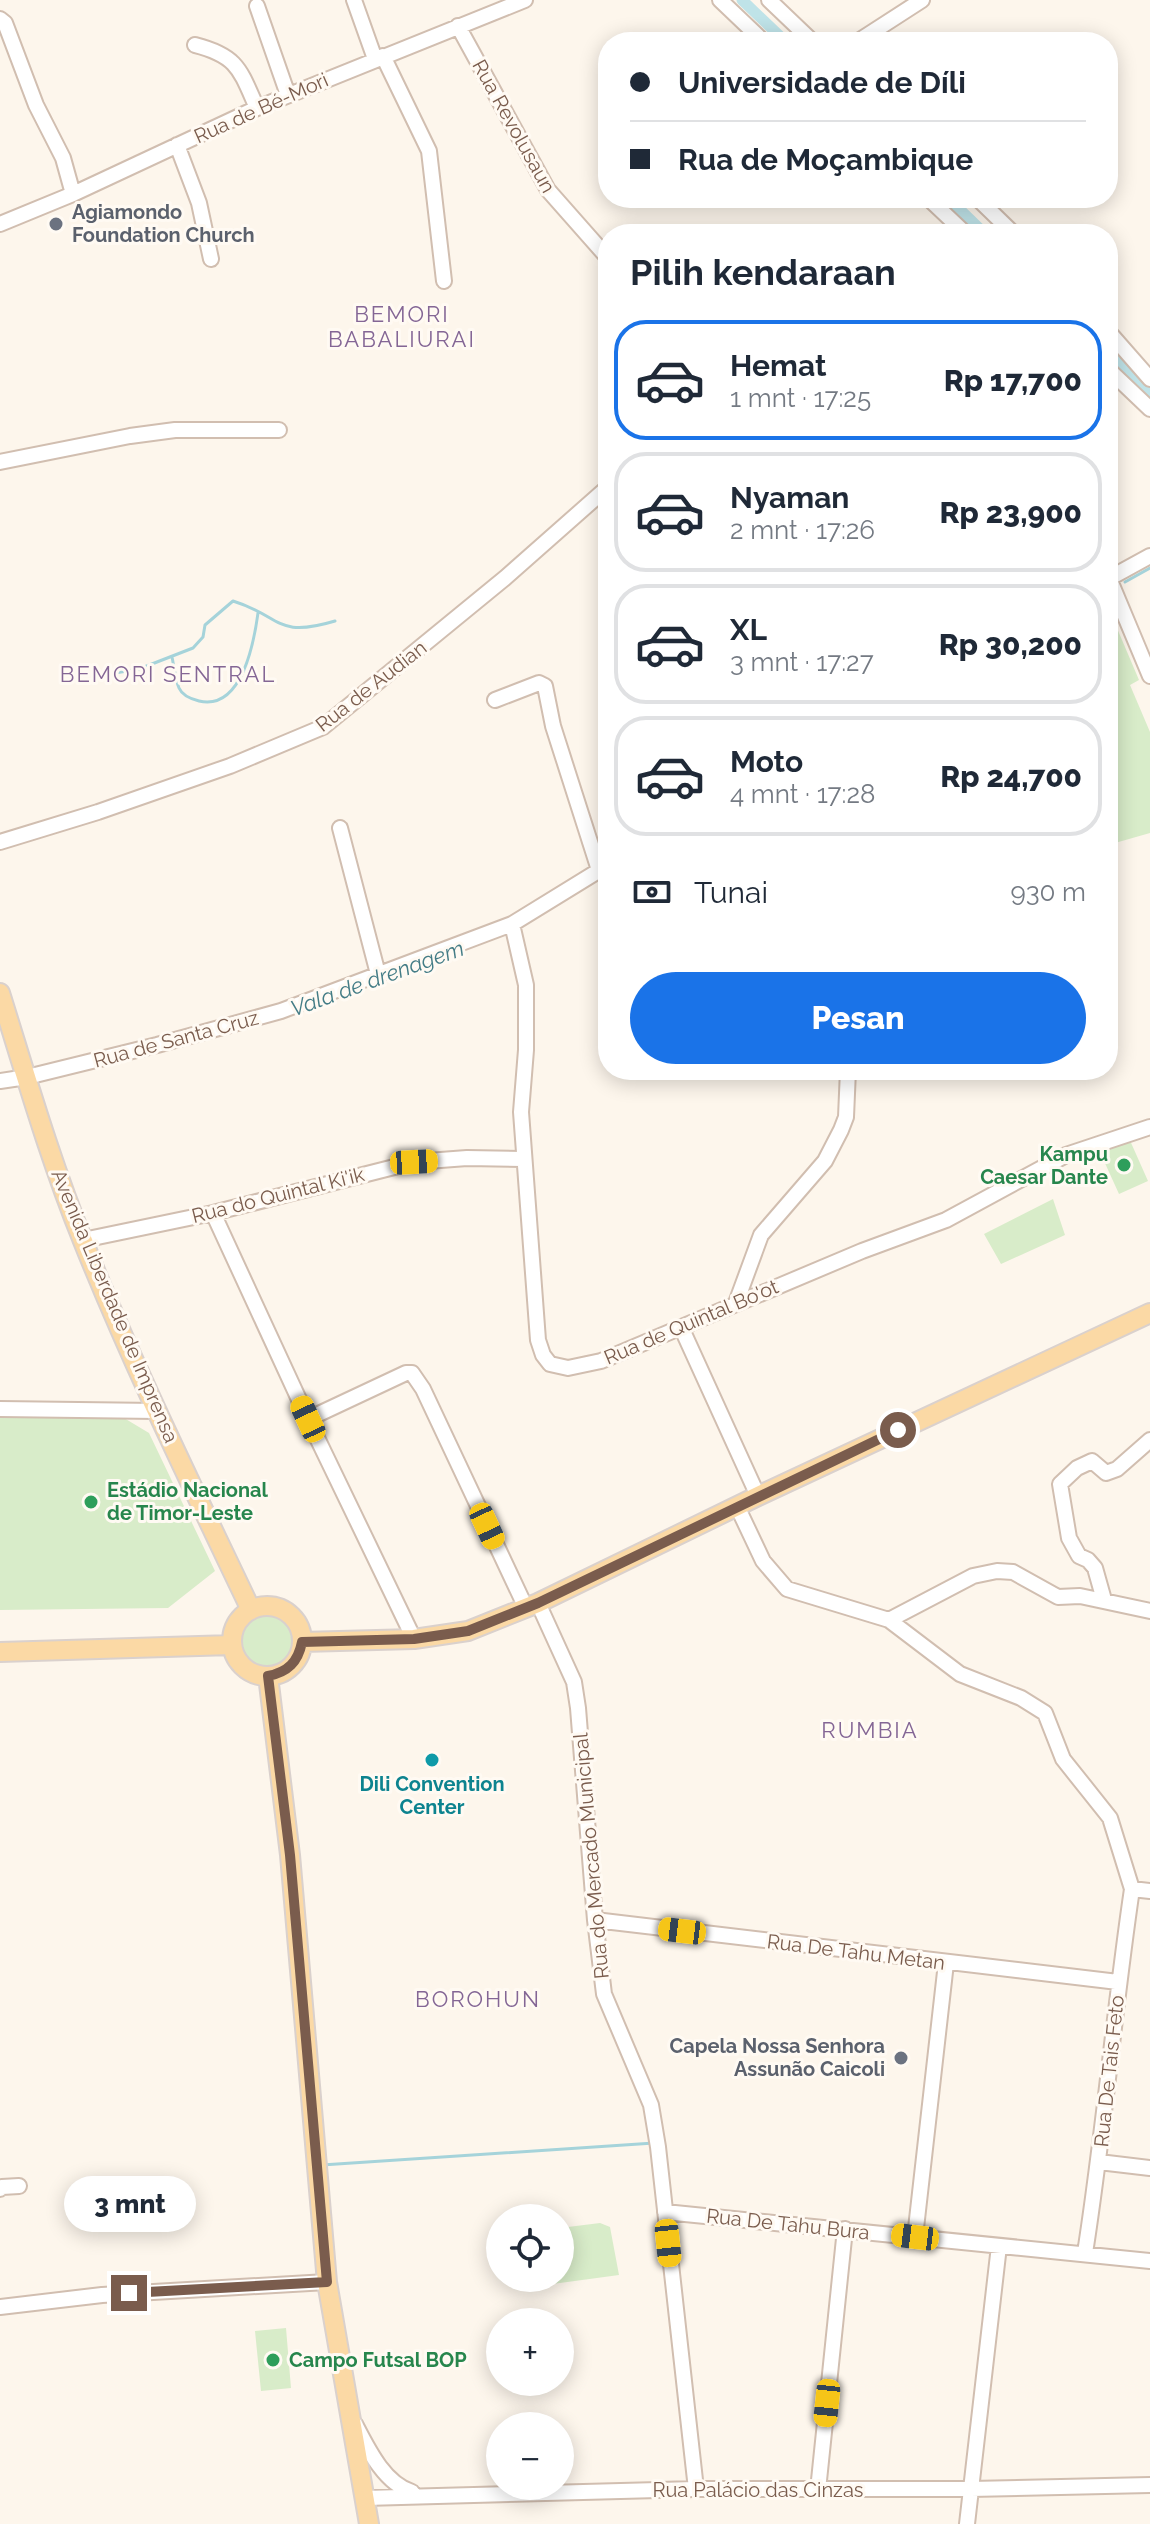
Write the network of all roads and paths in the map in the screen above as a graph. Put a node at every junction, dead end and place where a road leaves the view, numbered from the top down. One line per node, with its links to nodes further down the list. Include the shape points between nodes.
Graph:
1 (354, 0): 13 (street)
2 (525, 0): 8 (street, Rua de Bé-Mori)
3 (720, 0): 9 (street)
4 (769, 0): 10 (street)
5 (922, 0): 11 (street)
6 (257, 6): 14 (street)
7 (0, 19): 17 (street, via 63,158)
8 (458, 26): 13 (street, Rua de Bé-Mori); 23 (street, Rua Revolusaun, via 548,190)
9 (754, 32)
10 (803, 32)
11 (872, 32)
12 (195, 45): 15 (street, via 227,56)
13 (379, 57): 14 (street, Rua de Bé-Mori); 25 (street, via 429,151)
14 (288, 95): 15 (street, Rua de Bé-Mori)
15 (257, 108): 16 (street, Rua de Bé-Mori)
16 (177, 145): 17 (street, Rua de Bé-Mori); 24 (street, via 199,203)
17 (73, 194): 20 (street, Rua de Bé-Mori)
18 (939, 208): 21 (street)
19 (987, 208): 22 (street)
20 (0, 224)
21 (955, 224)
22 (1004, 224)
23 (598, 247)
24 (211, 259)
25 (444, 281)
26 (1118, 342): 28 (street)
27 (1118, 379): 29 (street)
28 (1150, 379)
29 (1150, 409)
30 (279, 430): 31 (street, via 175,430)
31 (0, 462)
32 (598, 496): 39 (street, Rua de Audian, via 323,727 230,766)
33 (1150, 556): 34 (street)
34 (1118, 574)
35 (1118, 602): 36 (street)
36 (1150, 676)
37 (495, 700): 40 (street, via 539,683 545,686 553,726)
38 (340, 828): 43 (street)
39 (0, 842)
40 (598, 851)
41 (598, 872): 42 (street, Rua de Santa Cruz)
42 (513, 928): 43 (street, Rua de Santa Cruz); 49 (street, Rua de Quintal Bo'ot, via 526,985)
43 (378, 974): 45 (street, Rua de Santa Cruz, via 281,1011)
44 (0, 993): 45 (main road, Avenida Liberdade de Imprensa)
45 (27, 1077): 47 (street, Rua de Santa Cruz); 51 (main road, Avenida Liberdade de Imprensa)
46 (848, 1080): 52 (street, via 841,1130 825,1161 761,1235)
47 (0, 1081)
48 (1150, 1127): 52 (street, Rua de Quintal Bo'ot, via 1066,1155 946,1220)
49 (522, 1159): 50 (street, Rua do Quintal Ki'ik, via 414,1162); 54 (street, Rua de Quintal Bo'ot, via 538,1340 550,1364 582,1366)
50 (213, 1213): 51 (street, Rua do Quintal Ki'ik); 57 (street)
51 (83, 1240): 56 (main road, Avenida Liberdade de Imprensa)
52 (736, 1303): 54 (street, Rua de Quintal Bo'ot)
53 (1150, 1313): 59 (main road)
54 (681, 1327): 59 (street)
55 (0, 1409): 56 (street)
56 (157, 1411): 63 (main road, Avenida Liberdade de Imprensa)
57 (308, 1419): 62 (street, Rua do Mercado Municipal, via 412,1373); 66 (street)
58 (1150, 1440): 61 (street, via 1117,1469 1106,1473 1092,1461 1060,1484 1069,1538 1079,1556 1095,1568)
59 (758, 1496): 60 (main road)
60 (737, 1506): 62 (main road); 65 (street, via 763,1561 787,1589)
61 (1104, 1600): 64 (street); 65 (street, via 1058,1597 1013,1572 997,1571 973,1576)
62 (532, 1605): 66 (main road, via 468,1631); 73 (street, Rua do Mercado Municipal, via 574,1682)
63 (251, 1610): 67 (main road, via 271,1606 290,1614); 68 (main road, via 236,1625)
64 (1150, 1611)
65 (889, 1620): 71 (street, via 960,1674 1045,1713 1063,1759 1110,1818)
66 (414, 1639): 67 (main road)
67 (302, 1642): 70 (main road, via 288,1669)
68 (232, 1645): 69 (main road); 70 (main road, via 249,1671)
69 (0, 1652)
70 (268, 1676): 86 (main road, via 290,1855)
71 (1132, 1889): 72 (street); 75 (street, Rua De Tais Feto)
72 (1150, 1891)
73 (595, 1920): 74 (street, Rua De Tahu Metan); 80 (street, Rua do Mercado Municipal, via 604,1994 651,2105)
74 (946, 1963): 75 (street, Rua De Tahu Metan); 82 (street)
75 (1118, 1982): 76 (street, Rua De Tais Feto)
76 (1099, 2162): 77 (street); 84 (street, Rua De Tais Feto)
77 (1150, 2168)
78 (19, 2186): 79 (street)
79 (0, 2189)
80 (665, 2212): 81 (street, Rua De Tahu Bura); 90 (street, Rua do Mercado Municipal)
81 (845, 2229): 82 (street, Rua De Tahu Bura); 92 (street)
82 (915, 2237): 83 (street, Rua De Tahu Bura)
83 (999, 2246): 84 (street, Rua De Tahu Bura); 91 (street)
84 (1085, 2253): 85 (street, Rua De Tahu Bura)
85 (1150, 2261)
86 (327, 2282): 87 (street, via 102,2295); 88 (main road)
87 (0, 2307)
88 (351, 2417): 93 (street, via 399,2488); 94 (main road)
89 (1150, 2485): 91 (street, Rua Palácio das Cinzas)
90 (696, 2489): 92 (street, Rua Palácio das Cinzas); 93 (street, Rua Palácio das Cinzas)
91 (971, 2489): 92 (street, Rua Palácio das Cinzas); 96 (street)
92 (818, 2490)
93 (421, 2494): 94 (street, Rua Palácio das Cinzas)
94 (365, 2498): 95 (main road)
95 (369, 2524)
96 (967, 2524)

